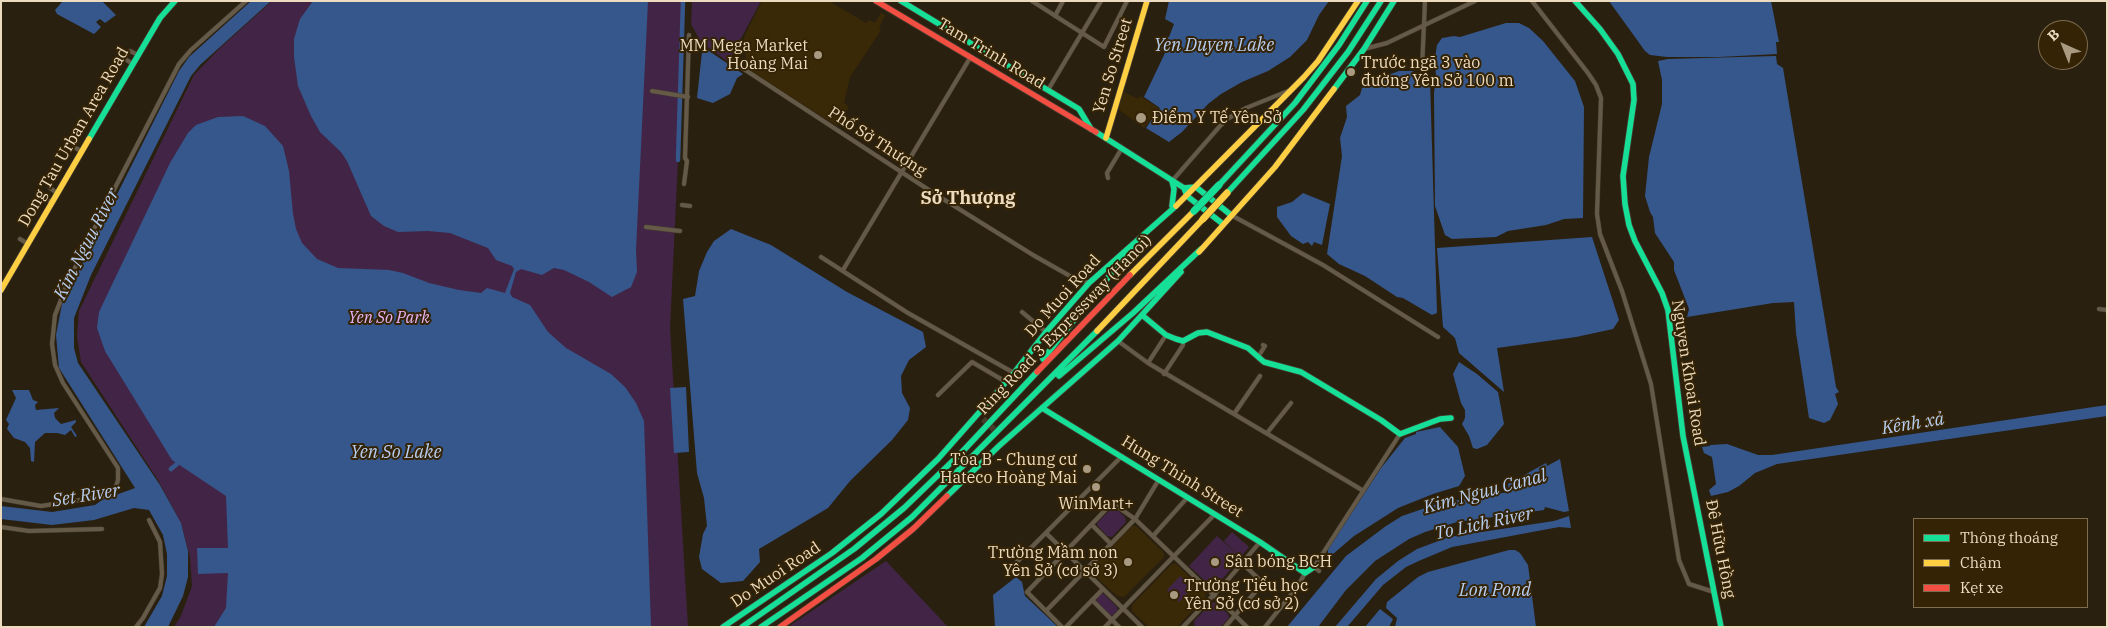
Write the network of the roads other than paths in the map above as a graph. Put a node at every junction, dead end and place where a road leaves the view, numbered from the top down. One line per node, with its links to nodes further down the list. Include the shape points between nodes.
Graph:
1 (174, 1): 24 (main road, Dong Tau Urban Area Road)
2 (246, 1): 98 (street, via 179,64 107,203 55,315 52,344 55,365 63,383 118,468 113,494 41,506)
3 (876, 1): 25 (main road, Tam Trinh Road)
4 (901, 1): 30 (main road, Tam Trinh Road)
5 (1032, 1): 18 (street)
6 (1063, 1): 18 (street)
7 (1101, 1): 20 (street)
8 (1127, 1): 20 (street, via 1104,47)
9 (1147, 1): 36 (main road, Yen So Street)
10 (1358, 1): 31 (main road, Do Muoi Road, via 1318,61)
11 (1367, 1): 82 (main road, Ring Road 3 Expressway (Hanoi), bridge, via 1295,103)
12 (1381, 1): 85 (main road, Ring Road 3 Expressway (Hanoi), bridge, via 1304,110)
13 (1394, 1): 22 (main road)
14 (1425, 1): 19 (street)
15 (1475, 1): 19 (street)
16 (1532, 1): 117 (street, via 1596,84 1601,98 1597,214 1600,234 1651,384 1679,560 1688,584)
17 (1575, 1): 94 (main road, Nguyen Khoai Road, via 1618,54 1633,84 1634,100 1623,176 1629,225 1668,310 1683,436)
18 (1055, 16): 20 (street)
19 (1424, 25): 22 (street, via 1380,46); 29 (street)
20 (1082, 33): 30 (street)
21 (689, 35): 33 (street)
22 (1364, 49): 54 (main road, via 1275,166)
23 (130, 51): 24 (street)
24 (138, 55): 28 (main road, Dong Tau Urban Area Road)
25 (970, 58): 34 (main road, Tam Trinh Road); 40 (street)
26 (125, 59): 28 (street)
27 (733, 62): 40 (street, Phố Sở Thượng)
28 (133, 64): 39 (main road, Dong Tau Urban Area Road)
29 (1422, 69)
30 (1048, 90): 34 (main road); 35 (main road, Tam Trinh Road, via 1079,110)
31 (1292, 90): 42 (street, via 1229,118); 44 (main road, Do Muoi Road)
32 (652, 91): 33 (street)
33 (686, 96): 43 (street)
34 (1041, 101): 35 (main road, Tam Trinh Road)
35 (1091, 129): 36 (main road, Tam Trinh Road)
36 (1106, 138): 38 (main road, Tam Trinh Road)
37 (74, 147): 39 (street)
38 (1122, 148): 41 (street, via 1107,173); 42 (main road, Tam Trinh Road)
39 (81, 152): 47 (main road, Dong Tau Urban Area Road)
40 (901, 173): 63 (street); 64 (street, Phố Sở Thượng, via 1028,252)
41 (1108, 178)
42 (1172, 181): 46 (main road, Tam Trinh Road); 53 (main road, via 1174,201)
43 (684, 184)
44 (1196, 187): 46 (main road); 48 (main road, Do Muoi Road); 54 (main road)
45 (50, 188): 47 (street)
46 (1184, 188): 48 (main road)
47 (57, 193): 50 (main road, Dong Tau Urban Area Road)
48 (1187, 196): 53 (main road, Do Muoi Road); 55 (main road)
49 (44, 198): 50 (street)
50 (52, 202): 60 (main road, Dong Tau Urban Area Road)
51 (682, 205): 52 (street)
52 (690, 206)
53 (1171, 209): 59 (main road, Do Muoi Road)
54 (1231, 215): 55 (main road); 72 (street, via 1336,273)
55 (1222, 224): 61 (main road)
56 (646, 227): 57 (street)
57 (680, 231)
58 (20, 239): 60 (street)
59 (1138, 240): 64 (main road, Do Muoi Road); 82 (main road)
60 (28, 244): 65 (main road, Dong Tau Urban Area Road)
61 (1201, 249): 69 (main road); 85 (main road, via 1120,325)
62 (821, 257): 63 (street)
63 (843, 270): 78 (street, via 908,313)
64 (1089, 283): 70 (main road, Do Muoi Road)
65 (1, 290)
66 (2099, 309): 67 (street)
67 (2107, 310)
68 (1022, 312): 70 (street)
69 (1142, 315): 71 (main road); 73 (main road)
70 (1043, 330): 78 (main road, Do Muoi Road)
71 (1166, 335): 74 (main road); 77 (street)
72 (1438, 337)
73 (1118, 341): 77 (street); 86 (main road)
74 (1183, 341): 76 (main road, via 1207,332 1248,348); 79 (street)
75 (1264, 344): 76 (street)
76 (1258, 357): 91 (main road, via 1316,380)
77 (1148, 363): 79 (street)
78 (1014, 373): 81 (main road, Do Muoi Road)
79 (1164, 374): 87 (street)
80 (1260, 376): 87 (street)
81 (1006, 382): 83 (street, via 972,362); 126 (main road, Do Muoi Road, via 980,416 881,514 832,553)
82 (1022, 389): 127 (main road, Ring Road 3 Expressway (Hanoi), via 904,508 854,549)
83 (938, 395)
84 (1291, 403): 89 (street)
85 (1024, 404): 128 (main road, Ring Road 3 Expressway (Hanoi), via 912,517 862,558)
86 (1042, 408): 92 (main road); 93 (main road, Hung Thinh Street)
87 (1234, 414): 89 (street)
88 (1451, 418): 91 (main road)
89 (1267, 433): 96 (street)
90 (999, 434): 92 (main road)
91 (1400, 434): 96 (street)
92 (1005, 440): 129 (main road, via 898,542)
93 (1122, 456): 95 (main road, Hung Thinh Street); 105 (street)
94 (1692, 477): 117 (main road, Đê Hữu Hồng)
95 (1158, 481): 97 (main road, Hung Thinh Street); 101 (street)
96 (1362, 490): 112 (street)
97 (1187, 498): 99 (main road, Hung Thinh Street); 106 (street)
98 (1, 499)
99 (1214, 514): 107 (main road, Hung Thinh Street); 110 (street)
100 (149, 520): 125 (street, via 160,542 162,574 160,588)
101 (1135, 520): 102 (street, via 1112,503); 106 (street); 108 (street)
102 (1092, 525): 108 (street); 109 (street)
103 (1, 527): 104 (street, via 29,531)
104 (102, 529)
105 (1046, 534): 109 (street); 113 (street)
106 (1152, 536): 110 (street)
107 (1260, 542): 111 (street); 115 (main road, Hung Thinh Street)
108 (1111, 544): 114 (street)
109 (1066, 552): 114 (street); 121 (street, via 1027,592)
110 (1174, 557): 118 (street); 120 (street)
111 (1242, 563): 118 (street); 122 (street, via 1263,583)
112 (1317, 569): 115 (main road)
113 (1009, 570)
114 (1085, 571): 116 (street); 121 (street)
115 (1305, 573): 137 (street)
116 (1103, 589): 119 (street); 120 (street)
117 (1714, 592): 138 (main road, Đê Hữu Hồng)
118 (1214, 595): 122 (street); 124 (street)
119 (1092, 600): 123 (street); 131 (street)
120 (1123, 608): 123 (street); 134 (street)
121 (1046, 611): 130 (street)
122 (1235, 616): 135 (street); 136 (street)
123 (1112, 620): 132 (street); 133 (street)
124 (1185, 626)
125 (136, 627)
126 (723, 627)
127 (742, 627)
128 (761, 627)
129 (780, 627)
130 (1062, 627)
131 (1066, 627)
132 (1105, 627)
133 (1119, 627)
134 (1142, 627)
135 (1225, 627)
136 (1247, 627)
137 (1265, 627)
138 (1721, 627)

